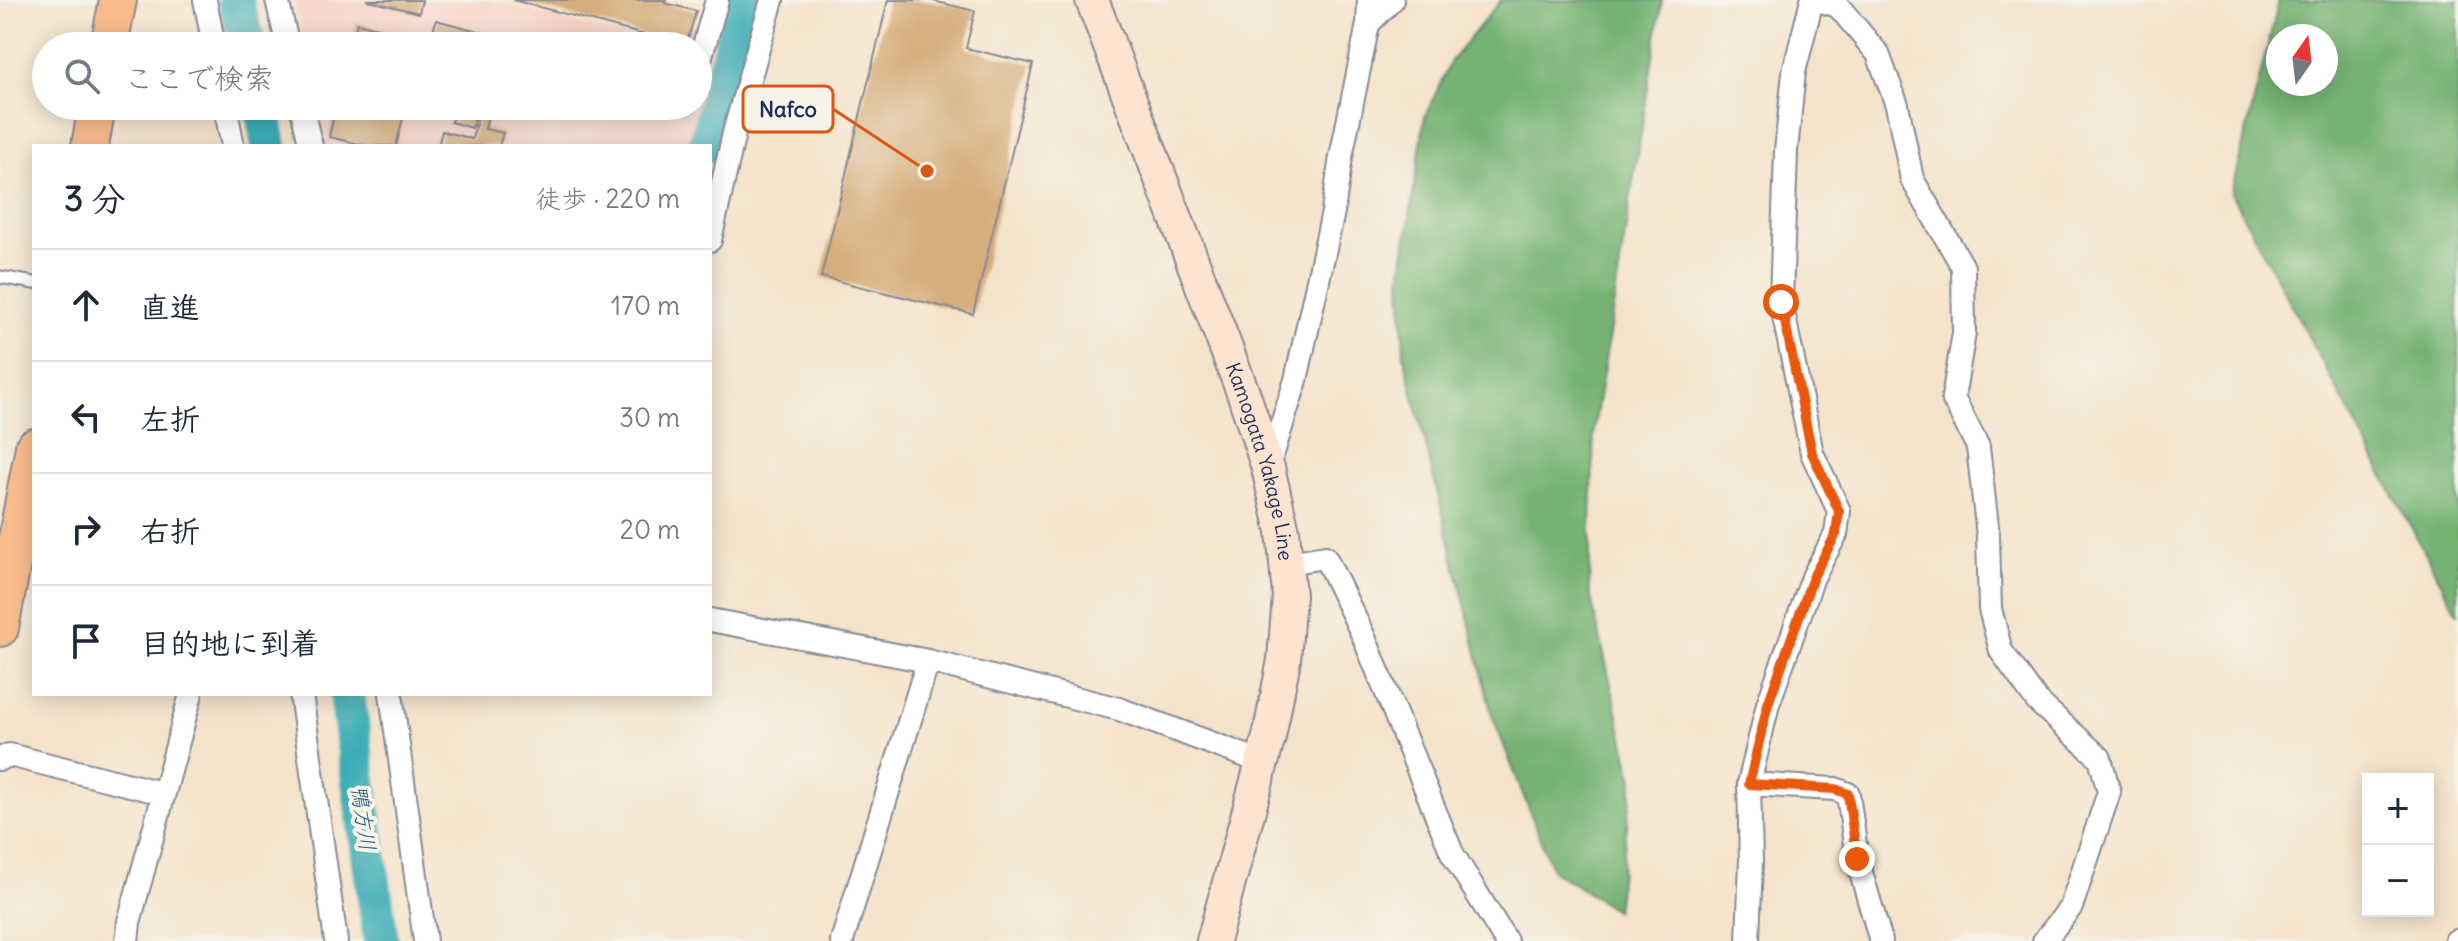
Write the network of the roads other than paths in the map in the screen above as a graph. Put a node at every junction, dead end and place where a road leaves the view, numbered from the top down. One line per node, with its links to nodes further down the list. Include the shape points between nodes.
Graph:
1 (118, 0): 11 (main road)
2 (205, 0): 12 (street)
3 (277, 0): 13 (street)
4 (717, 0): 14 (street)
5 (772, 0): 21 (street)
6 (1092, 0): 25 (main road, Kamogata Yakage Line)
7 (1369, 0): 10 (street)
8 (1392, 0): 10 (street)
9 (1815, 0): 35 (street, via 1790,104 1781,302 1812,453 1839,511 1836,534 1813,577 1768,704); 45 (street, via 1838,6 1878,54 1897,105 1912,179 1963,267 1964,333 1953,398 1978,447 1990,609 2001,651 2037,701 2100,758 2109,792 2071,907)
10 (1368, 24): 25 (street, via 1296,380)
11 (112, 32)
12 (211, 32)
13 (285, 32)
14 (708, 32)
15 (95, 120): 18 (main road)
16 (228, 120): 19 (street)
17 (304, 120): 20 (street)
18 (90, 144)
19 (233, 144)
20 (310, 144)
21 (712, 231)
22 (0, 277): 23 (lane)
23 (32, 283)
24 (32, 458): 28 (main road)
25 (1268, 468): 26 (main road, Kamogata Yakage Line)
26 (1286, 563): 34 (main road, Kamogata Yakage Line, via 1284,660); 42 (street, via 1325,557 1363,635 1452,853)
27 (712, 620): 29 (street)
28 (0, 628)
29 (928, 661): 34 (street, via 1119,709); 40 (street)
30 (190, 696): 36 (street)
31 (301, 696): 38 (street)
32 (391, 696): 39 (street)
33 (0, 759): 36 (street, via 9,755)
34 (1262, 762): 41 (main road, Kamogata Yakage Line)
35 (1749, 784): 43 (street); 44 (street, via 1848,794 1857,859)
36 (162, 793): 37 (street)
37 (127, 941)
38 (336, 941)
39 (425, 941)
40 (842, 941)
41 (1213, 941)
42 (1506, 941)
43 (1748, 941)
44 (1881, 941)
45 (2044, 941)

